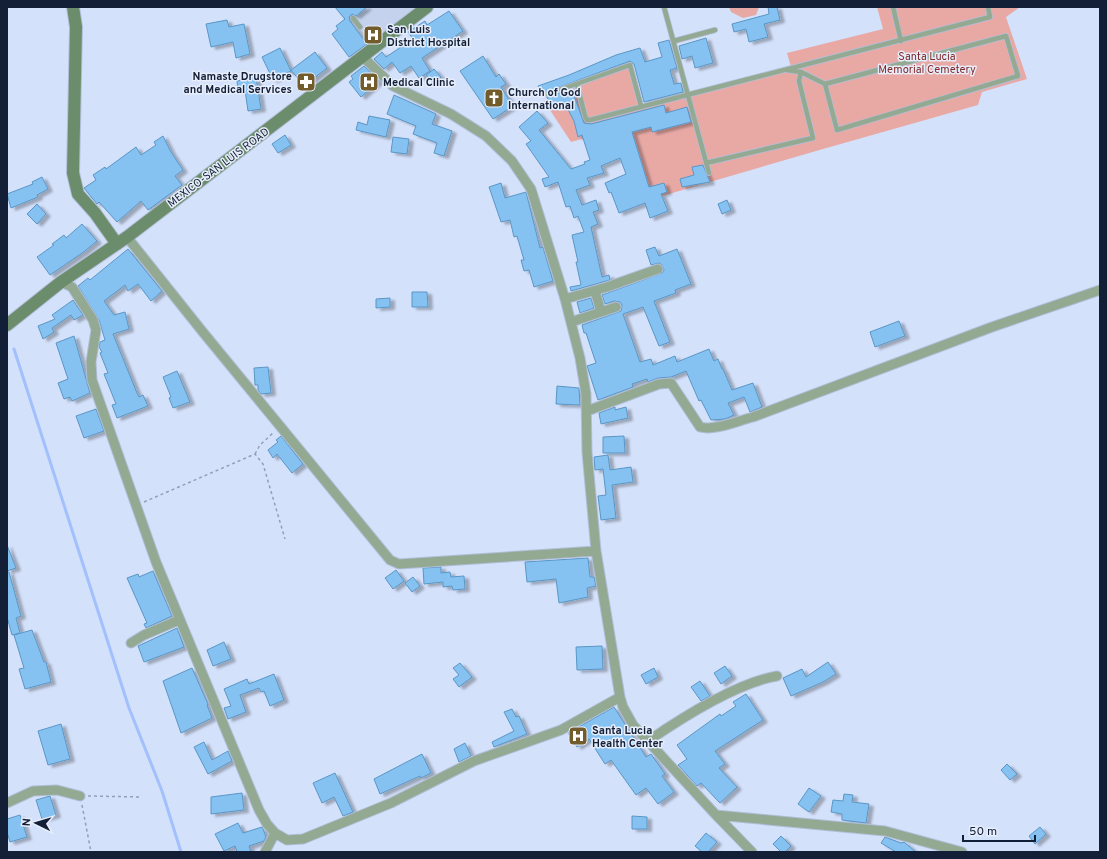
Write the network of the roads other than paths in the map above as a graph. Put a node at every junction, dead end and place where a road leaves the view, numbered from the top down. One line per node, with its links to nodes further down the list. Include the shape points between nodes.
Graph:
1 (73, 7): 22 (main road, via 76,28 74,184 78,194)
2 (428, 7): 11 (main road, MEXICO-SAN LUIS ROAD)
3 (664, 7): 9 (lane)
4 (893, 7): 10 (lane)
5 (988, 7): 10 (lane, via 990,17)
6 (353, 18): 7 (lane)
7 (360, 27)
8 (715, 30): 9 (lane)
9 (674, 41): 17 (lane)
10 (901, 41): 12 (lane)
11 (363, 57): 21 (main road, MEXICO-SAN LUIS ROAD); 27 (street, via 392,86 472,127 486,136 512,161 531,189)
12 (787, 70): 13 (lane); 17 (lane)
13 (801, 72): 15 (lane); 19 (lane, via 799,81 813,138)
14 (577, 84): 16 (lane); 18 (lane, via 587,120); 18 (lane, via 630,65)
15 (825, 84): 15 (lane, via 1006,36 1018,76 837,130)
16 (548, 94)
17 (689, 94): 18 (lane); 19 (lane)
18 (641, 106)
19 (706, 163): 20 (lane)
20 (709, 173)
21 (127, 237): 22 (main road, MEXICO-SAN LUIS ROAD); 33 (street, via 390,560 399,564)
22 (117, 244): 24 (main road, MEXICO-SAN LUIS ROAD)
23 (658, 269): 26 (street)
24 (61, 282): 31 (main road, MEXICO-SAN LUIS ROAD); 34 (street, via 72,286 94,320 96,330 90,362 92,380 156,562)
25 (1100, 290): 32 (street, via 992,327 760,414 715,427 700,427 671,383 659,384)
26 (595, 291): 27 (street); 29 (street)
27 (565, 299): 30 (street)
28 (616, 307): 29 (street)
29 (601, 312): 30 (street)
30 (571, 322): 32 (street, via 580,358)
31 (7, 325)
32 (587, 410): 33 (street, via 587,452)
33 (596, 550): 37 (street)
34 (180, 620): 35 (street); 42 (street, via 259,810)
35 (131, 643)
36 (778, 676): 38 (street, via 755,682 728,694 674,723)
37 (620, 697): 38 (street, via 633,725); 42 (street, via 561,730 474,761 391,803 303,839 287,840)
38 (648, 741): 41 (street)
39 (80, 796): 40 (street, via 57,790 33,791)
40 (7, 803)
41 (716, 816): 44 (street); 45 (street, via 886,831)
42 (275, 833): 43 (street)
43 (266, 852)
44 (752, 852)
45 (962, 852)

